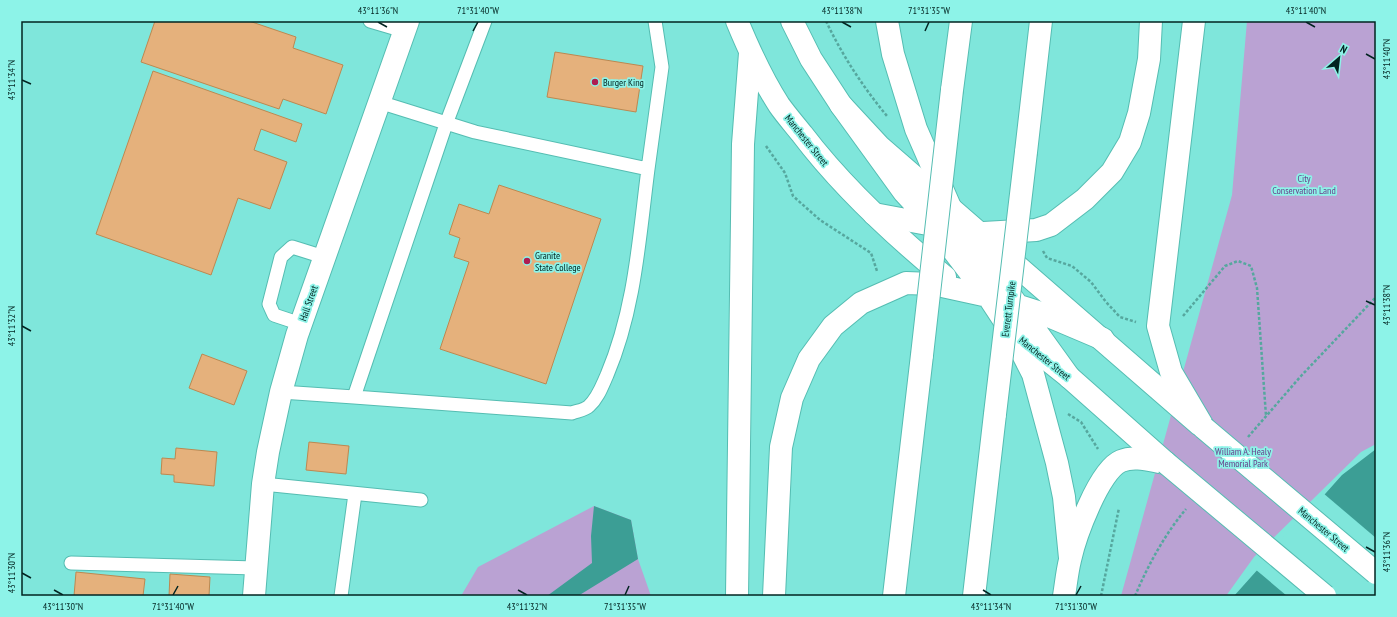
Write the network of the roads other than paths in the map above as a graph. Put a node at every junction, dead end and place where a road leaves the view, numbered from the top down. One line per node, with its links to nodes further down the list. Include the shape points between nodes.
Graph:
1 (370, 21): 11 (lane)
2 (485, 21): 15 (lane)
3 (656, 21): 16 (lane, via 662,67)
4 (738, 21): 12 (main road, Manchester Street)
5 (792, 21): 14 (main road, via 810,59)
6 (887, 21): 17 (main road, via 893,54 916,129)
7 (961, 21): 44 (main road, bridge)
8 (1041, 21): 45 (main road, Everett Turnpike, bridge)
9 (1151, 21): 20 (main road, via 1149,59 1139,113 1130,142 1112,172 1085,199 1050,225 1036,230)
10 (1194, 21): 31 (main road, via 1158,326 1171,372)
11 (406, 26): 13 (main road, Hall Street)
12 (750, 53): 18 (main road, Manchester Street, via 780,106 808,142); 42 (main road, via 743,144)
13 (379, 102): 15 (lane); 21 (main road, Hall Street)
14 (841, 106): 17 (main road, via 879,146); 19 (main road, via 904,192)
15 (446, 124): 16 (lane); 30 (lane)
16 (648, 169): 30 (lane, via 630,307 611,365 598,395 588,407 572,413)
17 (950, 207): 20 (main road)
18 (874, 214): 19 (main road); 22 (main road, Manchester Street)
19 (933, 225): 20 (main road); 23 (main road)
20 (974, 234): 24 (main road); 27 (main road, Manchester Street)
21 (324, 257): 25 (main road, Hall Street); 25 (lane, via 292,247 281,257 269,304 274,315)
22 (957, 289): 23 (main road); 26 (main road, Manchester Street); 43 (main road, via 933,284 906,283 867,300 833,326 809,359 792,398 781,447)
23 (988, 296): 24 (main road); 26 (main road)
24 (1016, 305): 27 (main road); 28 (main road)
25 (301, 324): 29 (main road, Hall Street)
26 (1011, 331): 28 (main road, Manchester Street); 36 (main road, via 1033,374 1050,432 1064,497)
27 (1103, 339): 31 (main road, Manchester Street)
28 (1069, 377): 32 (main road, Manchester Street)
29 (281, 392): 30 (lane); 33 (main road, Hall Street)
30 (354, 397)
31 (1204, 428): 39 (main road, Manchester Street, bridge)
32 (1166, 463): 36 (main road, via 1135,458 1121,461 1109,469 1088,507); 47 (main road, Manchester Street, bridge)
33 (262, 484): 34 (lane); 38 (main road, Hall Street)
34 (355, 494): 35 (lane); 41 (lane)
35 (421, 500)
36 (1070, 558): 46 (main road)
37 (71, 563): 38 (lane)
38 (256, 568): 40 (main road, Hall Street)
39 (1376, 573)
40 (254, 596)
41 (341, 596)
42 (737, 596)
43 (774, 596)
44 (894, 596)
45 (974, 596)
46 (1064, 596)
47 (1325, 596)

